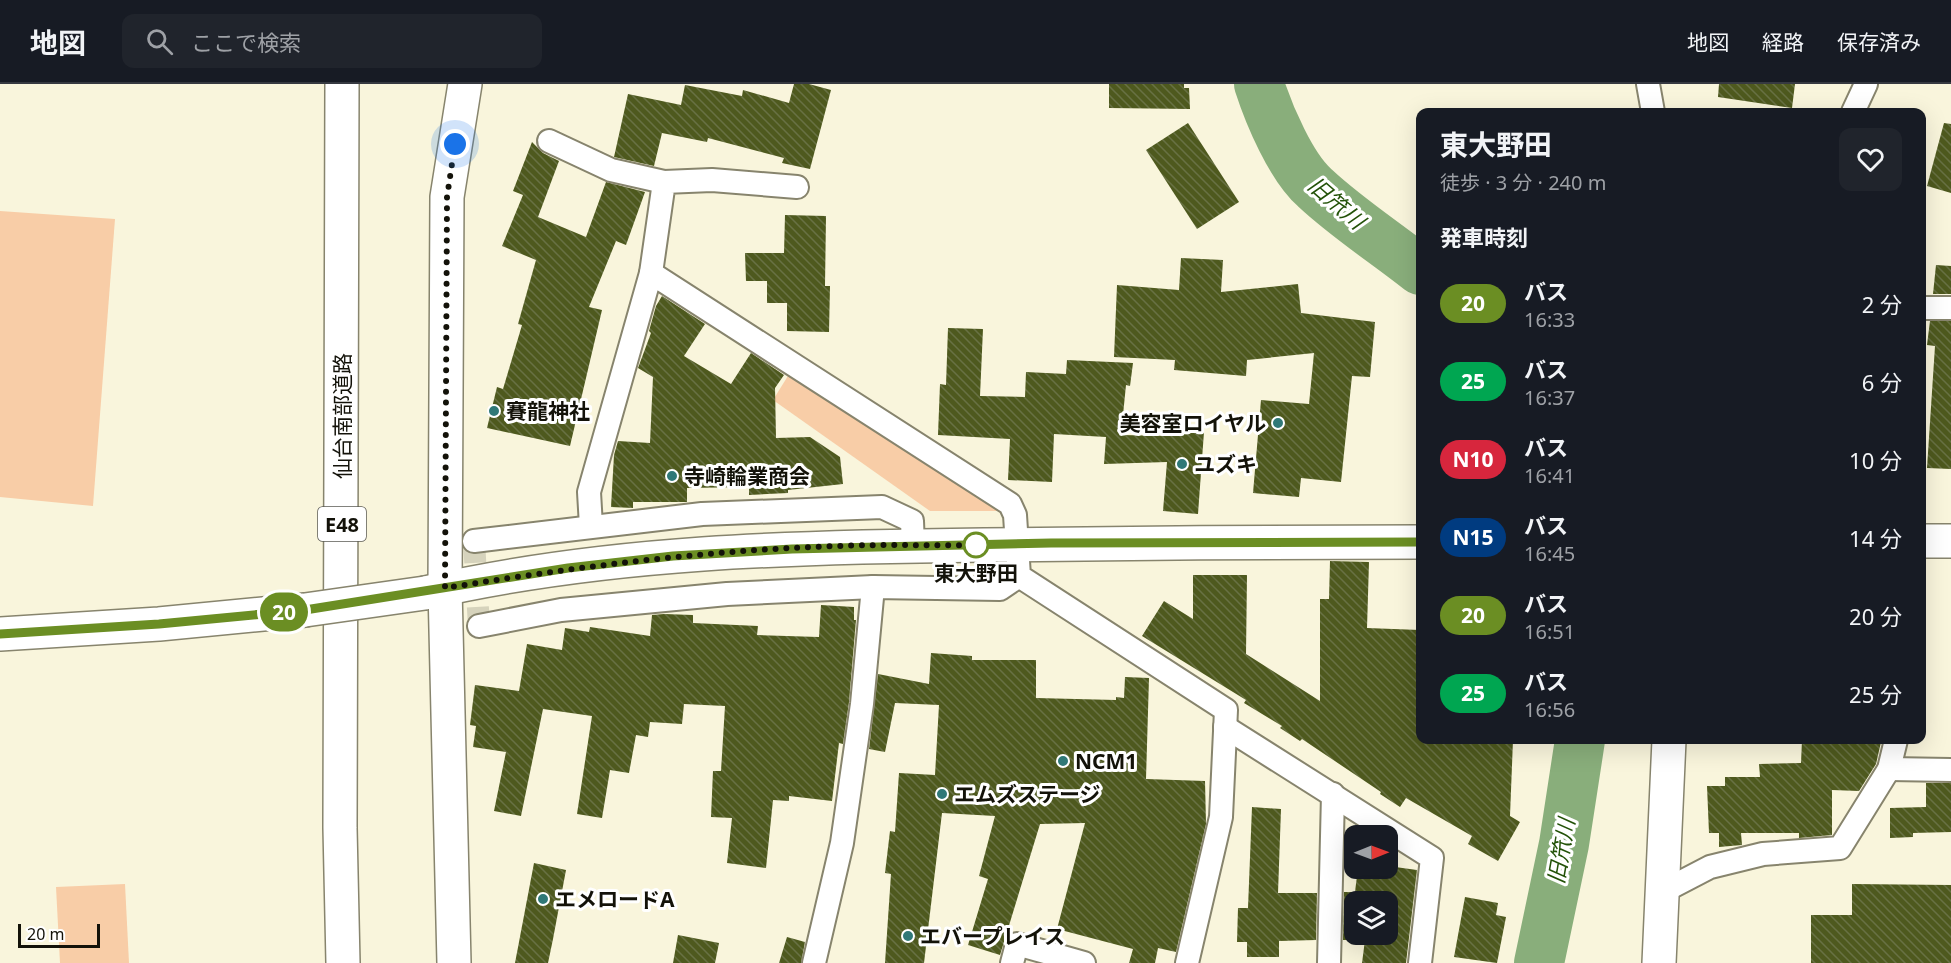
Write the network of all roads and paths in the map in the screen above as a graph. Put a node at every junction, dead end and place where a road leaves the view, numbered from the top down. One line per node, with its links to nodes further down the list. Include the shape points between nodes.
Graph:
1 (342, 84): 31 (main road, 仙台南部道路 / E48, via 340,828)
2 (465, 84): 21 (main road, via 447,197)
3 (1648, 84): 5 (street)
4 (1866, 84): 6 (street)
5 (1652, 108)
6 (1855, 108)
7 (549, 141): 8 (street, via 611,170)
8 (664, 182): 9 (street, via 712,180); 10 (street)
9 (797, 187)
10 (651, 273): 13 (street, via 589,492); 19 (street, via 1010,504 1015,515)
11 (1926, 308): 12 (street)
12 (1951, 308)
13 (591, 526): 16 (street); 18 (street, via 702,514 882,507 912,521)
14 (1926, 541): 15 (main road)
15 (1951, 541)
16 (474, 542)
17 (1416, 542): 19 (main road)
18 (913, 546): 19 (main road); 21 (main road, via 839,546 673,556)
19 (1018, 560): 20 (street, via 1000,589); 24 (street, via 1226,710)
20 (873, 587): 22 (street, via 727,594 585,607); 33 (street, via 862,704 842,843)
21 (435, 590): 23 (main road, bridge, via 305,610); 32 (main road)
22 (479, 626)
23 (0, 634)
24 (1225, 727): 29 (street); 36 (street, via 1221,817)
25 (1670, 744): 30 (main road)
26 (1895, 744): 27 (street)
27 (1889, 769): 28 (street); 30 (street, via 1840,848 1752,857 1710,867)
28 (1951, 770)
29 (1333, 794): 37 (street); 38 (street, via 1432,858)
30 (1662, 892): 39 (main road)
31 (344, 963)
32 (454, 963)
33 (814, 963)
34 (1012, 963): 35 (street, via 1017,944)
35 (1084, 963)
36 (1187, 963)
37 (1329, 963)
38 (1420, 963)
39 (1659, 963)

